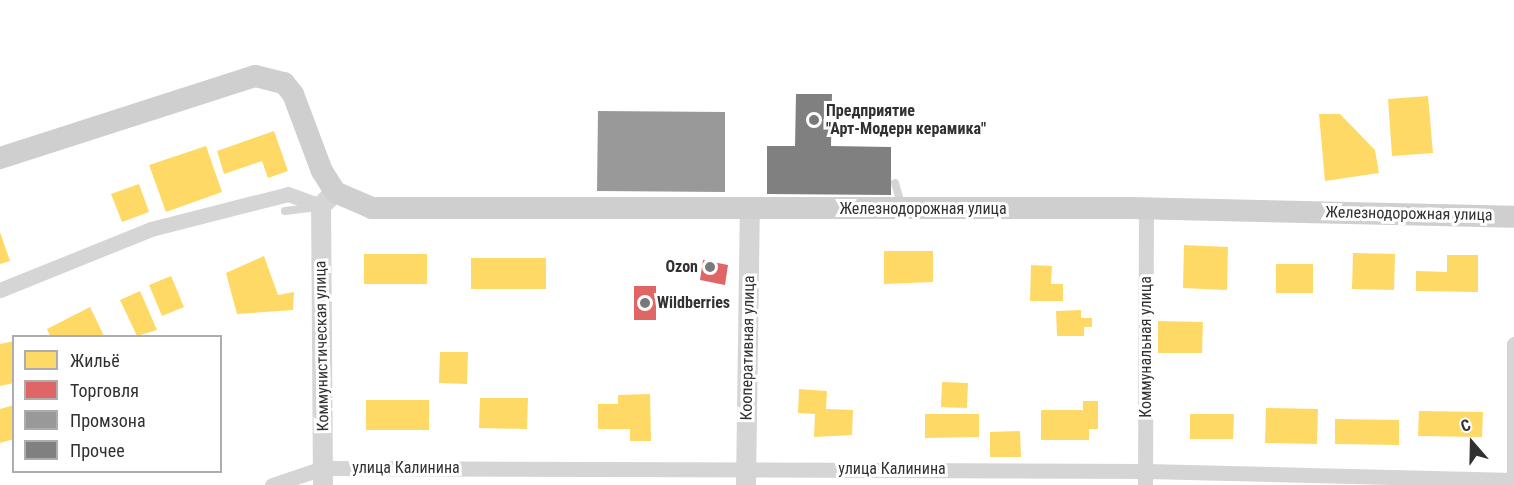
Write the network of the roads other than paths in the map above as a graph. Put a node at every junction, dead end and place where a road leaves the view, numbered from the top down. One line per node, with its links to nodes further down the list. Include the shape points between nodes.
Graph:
1 (0, 158): 3 (main road, via 225,83 269,77 284,83 293,94 322,171)
2 (894, 183): 4 (lane)
3 (328, 199): 6 (main road, Железнодорожная улица, via 372,208); 7 (lane); 9 (street, Железнодорожная улица, via 288,194 151,230); 12 (street, Коммунистическая улица)
4 (902, 208): 5 (main road, Железнодорожная улица); 6 (main road, Железнодорожная улица)
5 (1146, 209): 8 (main road, Железнодорожная улица); 13 (street, Коммунальная улица)
6 (750, 211): 11 (street, Кооперативная улица)
7 (285, 212)
8 (1514, 217)
9 (0, 290)
10 (1514, 344): 14 (street)
11 (746, 476): 12 (street, улица Калинина); 13 (street, улица Калинина)
12 (323, 477): 15 (street, улица Калинина)
13 (1146, 478): 14 (street, улица Калинина)
14 (1514, 480): 16 (street)
15 (272, 485)
16 (1514, 485)

